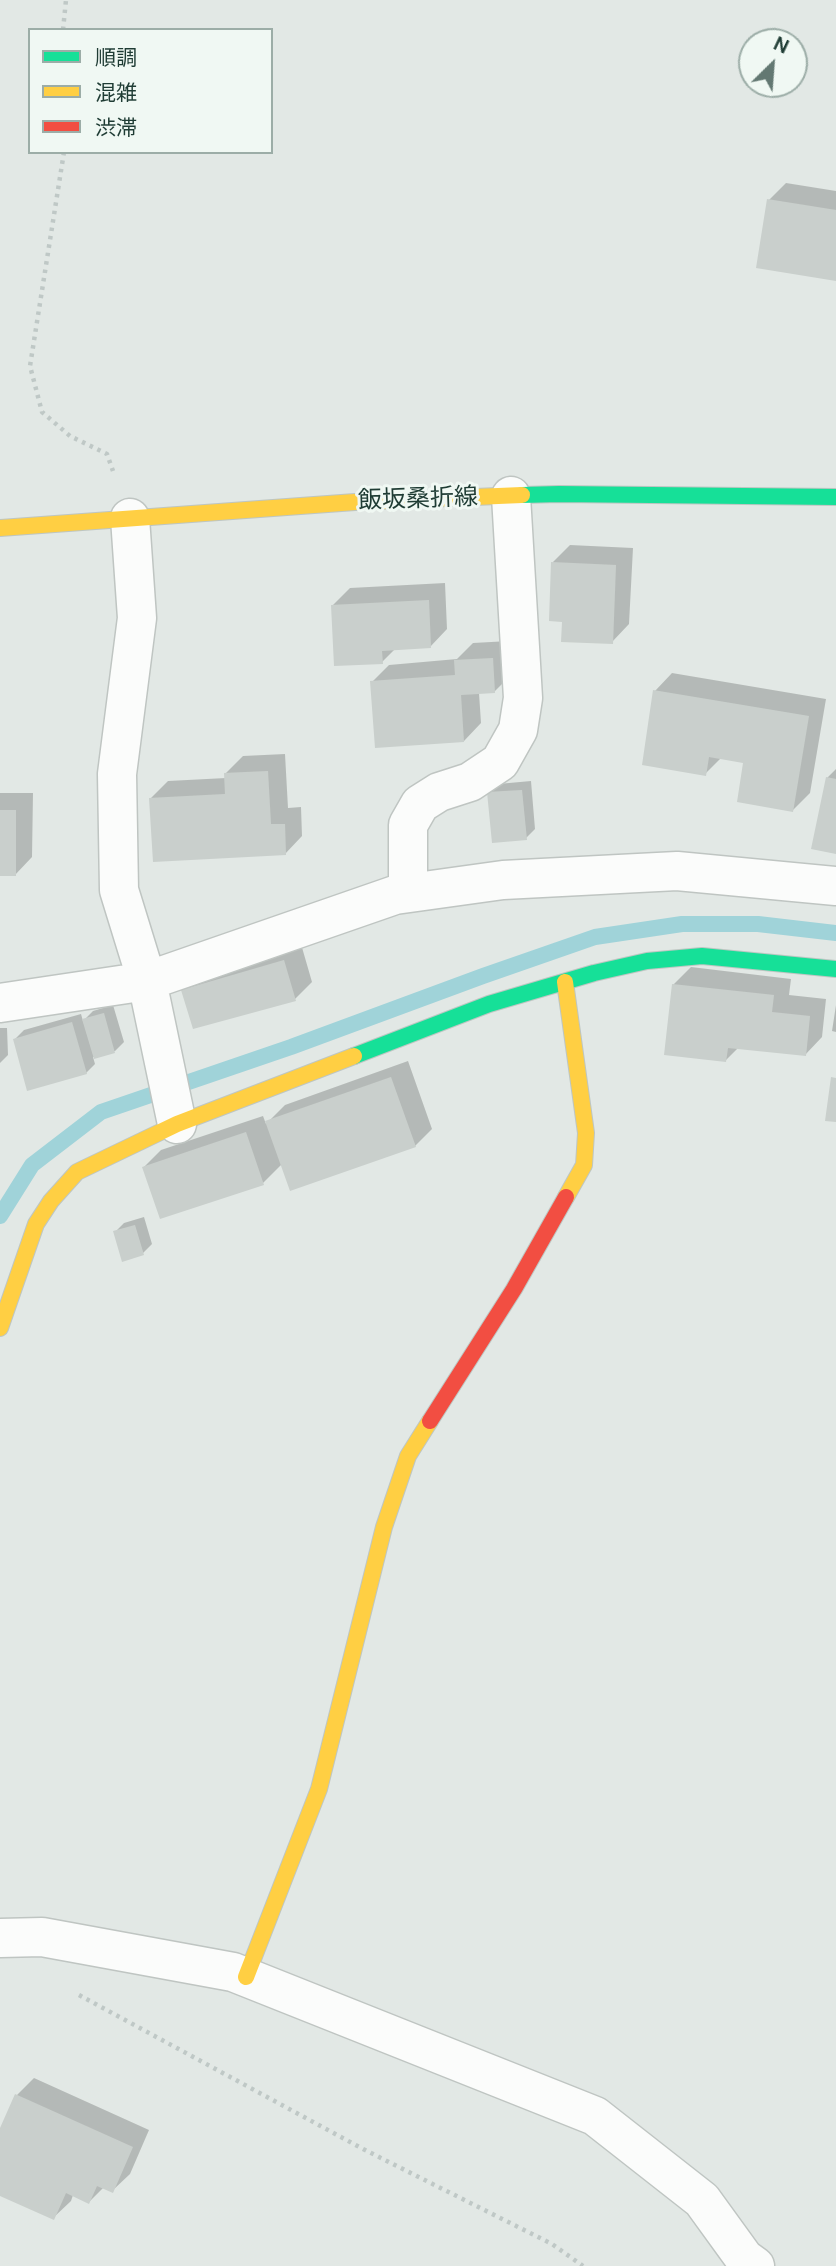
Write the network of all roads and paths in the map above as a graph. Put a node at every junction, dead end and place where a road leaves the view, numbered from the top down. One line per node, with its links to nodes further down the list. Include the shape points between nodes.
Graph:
1 (66, 0): 2 (path)
2 (63, 28)
3 (64, 154): 6 (path, via 30,366 42,412 70,436 107,454)
4 (510, 496): 5 (street, 飯坂桑折線); 6 (street, 飯坂桑折線); 9 (street, via 523,698 518,730 500,762 470,782 420,804 408,825)
5 (836, 497)
6 (130, 518): 7 (street, 飯坂桑折線); 11 (street, via 137,618 117,774 119,890)
7 (0, 528)
8 (836, 886): 9 (street, via 677,871 503,880)
9 (408, 893): 11 (street)
10 (836, 969): 12 (street, via 702,956 647,961)
11 (147, 981): 13 (street); 14 (street)
12 (565, 982): 14 (street); 17 (street, via 586,1133 584,1165 514,1289 408,1456 384,1527 319,1789)
13 (0, 1003)
14 (174, 1114): 15 (street, via 78,1172 51,1201 36,1224)
15 (0, 1328)
16 (0, 1938): 17 (street, via 42,1937)
17 (246, 1977): 20 (street, via 595,2116 702,2200)
18 (78, 1995): 19 (path, via 363,2149 552,2244)
19 (583, 2266)
20 (754, 2266)

